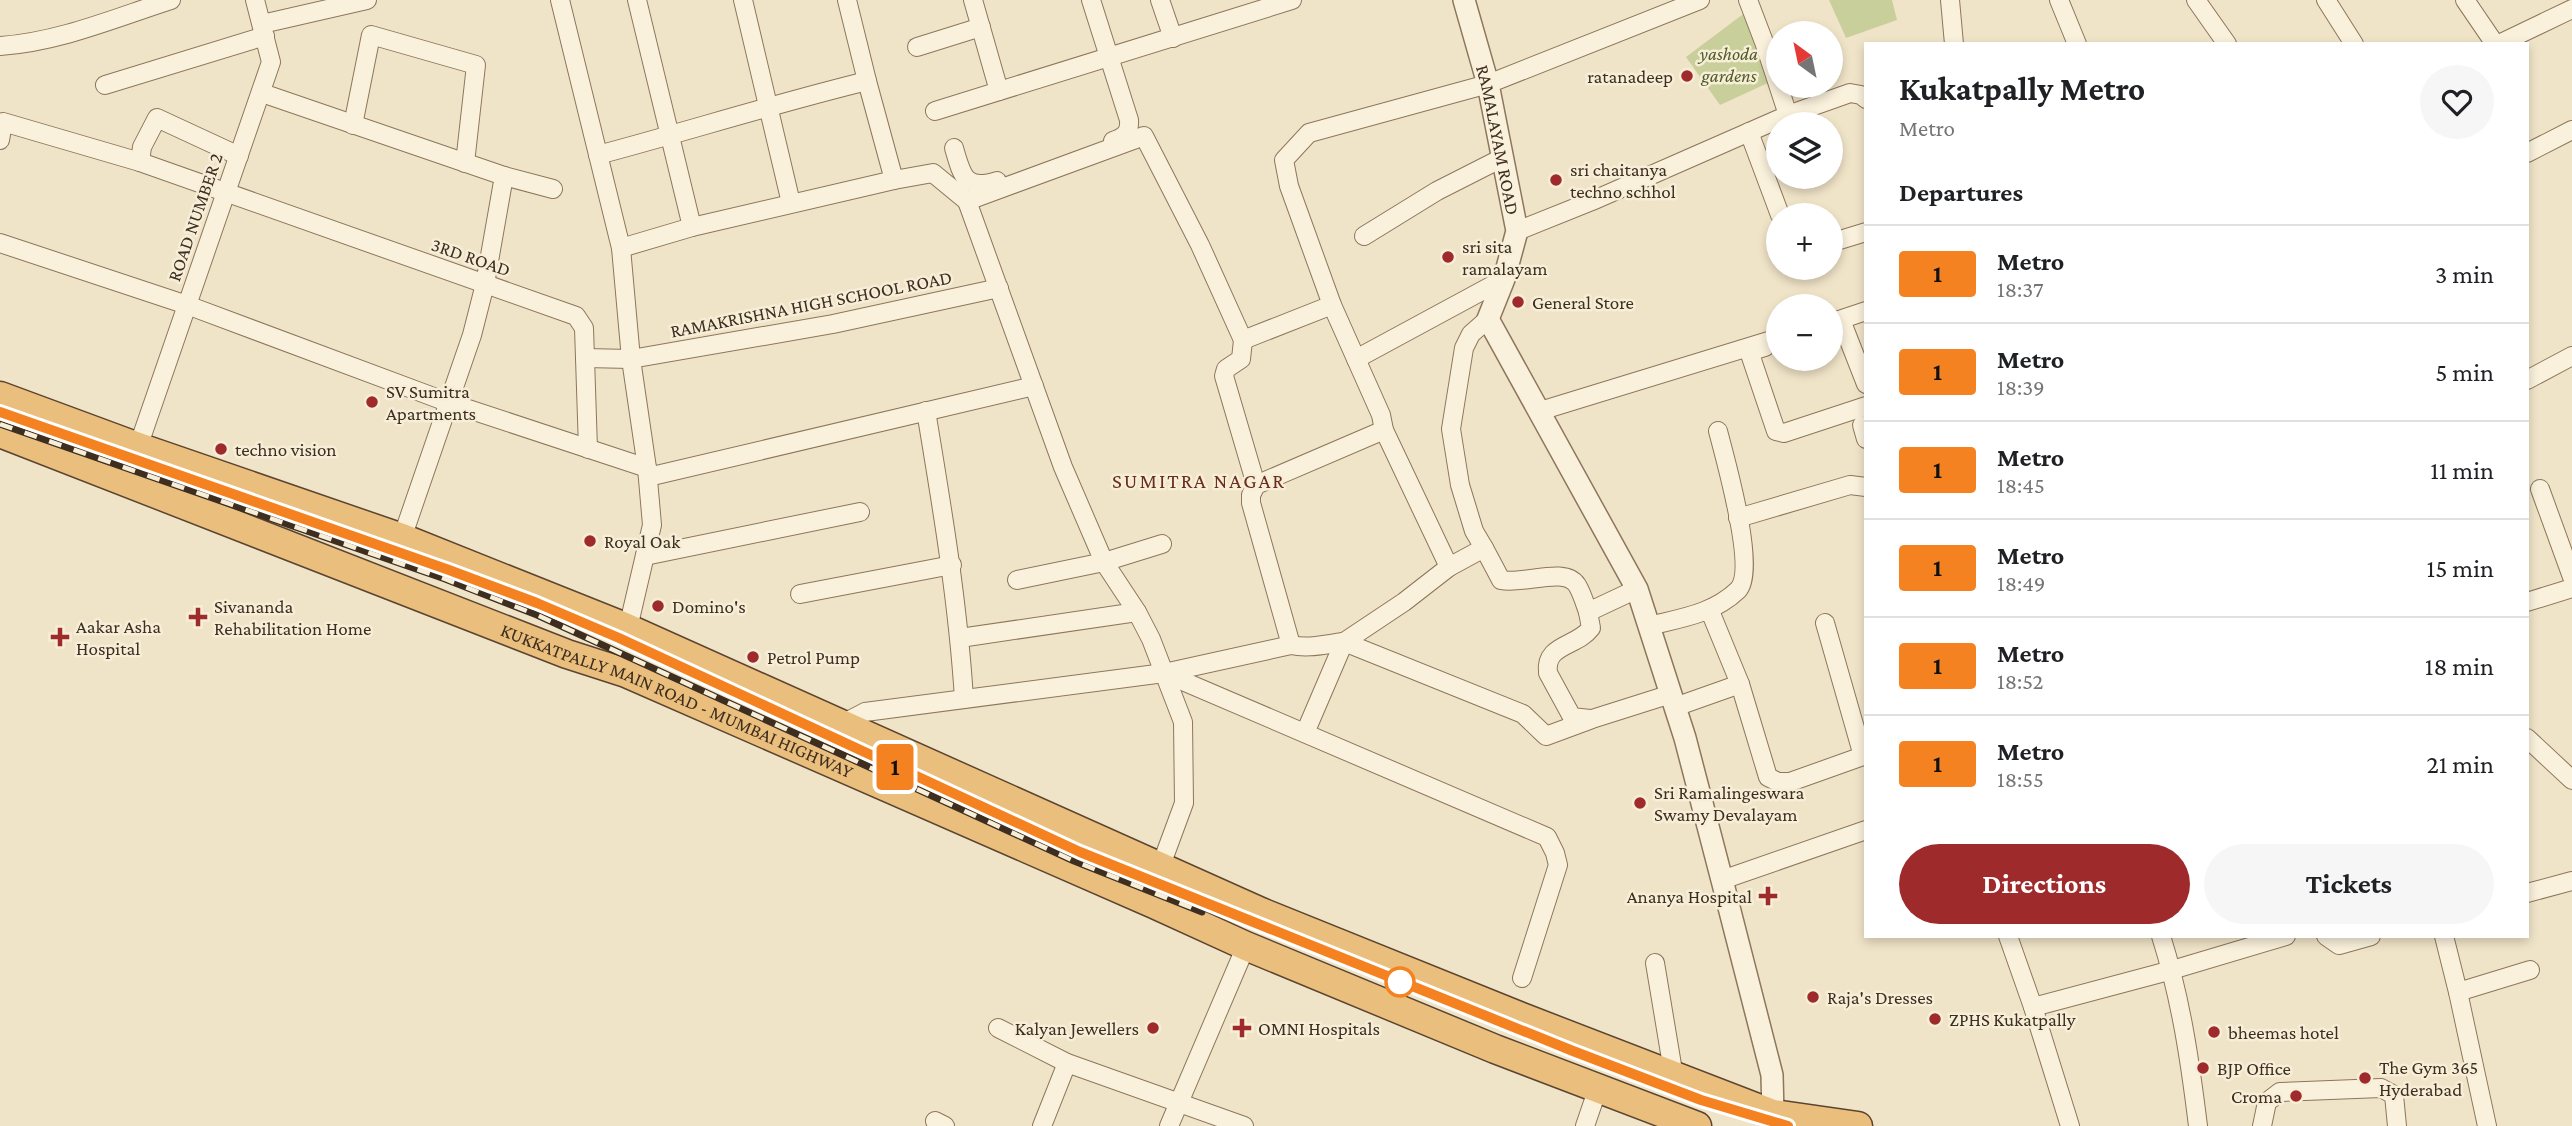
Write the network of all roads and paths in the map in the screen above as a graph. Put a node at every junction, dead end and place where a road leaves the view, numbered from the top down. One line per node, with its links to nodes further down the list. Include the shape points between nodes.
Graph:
1 (171, 0): 31 (street, via 61,36)
2 (255, 0): 23 (street, ROAD NUMBER 2)
3 (367, 0): 23 (street)
4 (560, 0): 52 (street)
5 (637, 0): 48 (street)
6 (743, 0): 40 (street)
7 (847, 0): 34 (street)
8 (973, 0): 22 (street)
9 (1091, 0): 33 (street)
10 (1160, 0): 24 (street)
11 (1292, 0): 20 (street)
12 (1464, 0): 35 (street, RAMALAYAM ROAD)
13 (1700, 0): 35 (street)
14 (1748, 0): 42 (street)
15 (1950, 0): 25 (street)
16 (2059, 0): 26 (street)
17 (2196, 0): 27 (street)
18 (2326, 0): 28 (street)
19 (2465, 0): 29 (street)
20 (1268, 3): 24 (street)
21 (2572, 9): 30 (street)
22 (981, 27): 32 (street); 37 (street)
23 (263, 30): 36 (street); 38 (street, ROAD NUMBER 2, via 271,62)
24 (1173, 38): 33 (street)
25 (1954, 42)
26 (2076, 42)
27 (2226, 42)
28 (2353, 42)
29 (2496, 42)
30 (2501, 42)
31 (0, 46)
32 (917, 47)
33 (1109, 57): 37 (street); 50 (street, via 1129,120 1130,128 1120,139 982,186 966,179)
34 (867, 80): 40 (street); 58 (street)
35 (1488, 84): 54 (street, RAMALAYAM ROAD); 75 (street, via 1309,133 1284,160)
36 (105, 85)
37 (999, 91): 41 (street)
38 (262, 93): 44 (street); 53 (street, ROAD NUMBER 2)
39 (1864, 97): 43 (street, via 1850,93)
40 (769, 105): 48 (street); 63 (street)
41 (935, 111)
42 (1787, 112)
43 (1796, 112)
44 (353, 125): 56 (street); 56 (street, via 371,35 476,65)
45 (1766, 125): 47 (street)
46 (2572, 130): 51 (street)
47 (1749, 132): 62 (street); 65 (street)
48 (670, 136): 52 (street); 64 (street)
49 (0, 140): 55 (street, 3RD ROAD, via 3,122)
50 (954, 148)
51 (2529, 152)
52 (598, 155): 70 (street)
53 (239, 156): 55 (street, via 157,118 142,147); 60 (street, ROAD NUMBER 2)
54 (1502, 158): 65 (street, RAMALAYAM ROAD); 67 (street)
55 (140, 162): 60 (street, 3RD ROAD)
56 (465, 163): 57 (street)
57 (504, 176): 59 (street); 72 (street)
58 (894, 180): 61 (street, via 933,173); 63 (street)
59 (553, 190)
60 (225, 192): 72 (street, 3RD ROAD); 74 (street, ROAD NUMBER 2)
61 (967, 201): 73 (street); 80 (street, via 1144,136)
62 (1776, 203)
63 (791, 204): 64 (street)
64 (692, 228): 70 (street)
65 (1517, 231): 71 (street, RAMALAYAM ROAD)
66 (1864, 233): 68 (street)
67 (1364, 236)
68 (1843, 239)
69 (0, 243): 74 (street)
70 (621, 248): 85 (street)
71 (1504, 279): 77 (street, RAMALAYAM ROAD); 86 (street)
72 (485, 284): 84 (street, 3RD ROAD, via 576,316 584,328); 91 (street)
73 (999, 288): 85 (street, RAMAKRISHNA HIGH SCHOOL ROAD, via 833,324); 89 (street)
74 (187, 305): 91 (street); 98 (street, ROAD NUMBER 2)
75 (1332, 306): 80 (street); 86 (street)
76 (1864, 312): 78 (street)
77 (1488, 319): 94 (street); 108 (street, via 1471,334 1464,348 1451,429 1460,485)
78 (1843, 319)
79 (1843, 336): 88 (street)
80 (1243, 341): 101 (street, via 1241,359 1226,369 1224,376)
81 (1766, 344): 94 (street)
82 (1766, 345): 92 (street, via 1750,354 1776,431 1784,433)
83 (2572, 356): 87 (street)
84 (585, 358): 85 (street, RAMAKRISHNA HIGH SCHOOL ROAD); 99 (street, 3RD ROAD)
85 (631, 359): 100 (street)
86 (1356, 359): 95 (street)
87 (2529, 379)
88 (1864, 380)
89 (1034, 386): 93 (street); 110 (street)
90 (0, 396): 98 (highway, KUKKATPALLY MAIN ROAD - MUMBAI HIGHWAY)
91 (447, 401): 99 (street); 106 (street)
92 (1864, 406)
93 (926, 411): 100 (street); 111 (street)
94 (1539, 411): 116 (street)
95 (1384, 430): 101 (street); 112 (street)
96 (1718, 430): 105 (street)
97 (0, 433): 128 (highway, KUKKATPALLY MAIN ROAD - MUMBAI HIGHWAY)
98 (138, 447): 106 (highway, KUKKATPALLY MAIN ROAD - MUMBAI HIGHWAY)
99 (587, 449): 100 (street)
100 (648, 472): 109 (street, via 652,525)
101 (1256, 485): 127 (street, via 1251,503)
102 (1864, 487): 105 (street, via 1850,485)
103 (2540, 489): 113 (street)
104 (860, 512): 109 (street)
105 (1738, 518): 120 (street, via 1743,581)
106 (402, 538): 123 (highway, KUKKATPALLY MAIN ROAD - MUMBAI HIGHWAY)
107 (1162, 544): 110 (street)
108 (1484, 548): 112 (street); 121 (street, via 1501,580 1568,576)
109 (645, 556): 123 (street)
110 (1104, 562): 114 (street); 119 (street)
111 (952, 565): 117 (street); 125 (street)
112 (1449, 567): 126 (street)
113 (2572, 577)
114 (1017, 580)
115 (2572, 588): 118 (street)
116 (1637, 589): 121 (street); 124 (street)
117 (800, 594)
118 (2529, 601)
119 (1137, 611): 125 (street); 129 (street)
120 (1710, 611): 124 (street); 130 (street)
121 (1588, 612): 133 (street, via 1591,628 1586,635 1551,654 1547,665 1572,717)
122 (1825, 624): 137 (street)
123 (624, 626): 128 (highway); 134 (highway, KUKKATPALLY MAIN ROAD - MUMBAI HIGHWAY)
124 (1649, 626): 132 (street)
125 (960, 638): 131 (street)
126 (1344, 642): 127 (street, via 1306,648); 133 (street, via 1523,714 1546,736); 135 (street)
127 (1291, 645): 129 (street)
128 (599, 664): 150 (highway, KUKKATPALLY MAIN ROAD - MUMBAI HIGHWAY)
129 (1164, 673): 131 (street); 135 (street); 140 (street, via 1183,722 1184,803)
130 (1740, 684): 132 (street); 137 (street, via 1768,776 1790,782)
131 (964, 699): 134 (street, via 865,712)
132 (1673, 700): 133 (street); 141 (street)
133 (1592, 719)
134 (842, 724): 140 (highway, KUKKATPALLY MAIN ROAD - MUMBAI HIGHWAY)
135 (1305, 733): 154 (street, via 1547,836 1558,865)
136 (2529, 740): 138 (street)
137 (1864, 756)
138 (2572, 780)
139 (1864, 831): 141 (street)
140 (1160, 868): 159 (highway, KUKKATPALLY MAIN ROAD - MUMBAI HIGHWAY)
141 (1722, 880): 162 (street, via 1772,1075)
142 (2572, 881): 143 (street)
143 (2529, 892)
144 (2009, 938): 156 (street)
145 (2162, 938): 152 (street)
146 (2280, 938): 152 (street)
147 (2329, 938): 148 (street, via 2339,945)
148 (2364, 938)
149 (2444, 938): 155 (street)
150 (1246, 946): 160 (highway, KUKKATPALLY MAIN ROAD - MUMBAI HIGHWAY); 161 (street)
151 (1655, 963): 159 (street)
152 (2172, 970): 156 (street); 170 (street)
153 (2530, 970): 155 (street)
154 (1522, 978)
155 (2458, 992): 173 (street)
156 (2034, 1007): 169 (street)
157 (998, 1027): 158 (street)
158 (1067, 1063): 161 (street); 163 (street)
159 (1674, 1077): 162 (highway, KUKKATPALLY MAIN ROAD - MUMBAI HIGHWAY)
160 (1598, 1088): 166 (street); 167 (highway, KUKKATPALLY MAIN ROAD - MUMBAI HIGHWAY)
161 (1180, 1102): 164 (street); 165 (street)
162 (1773, 1114): 168 (highway, KUKKATPALLY MAIN ROAD - MUMBAI HIGHWAY)
163 (1042, 1126)
164 (1169, 1126)
165 (1244, 1126)
166 (1585, 1126)
167 (1697, 1126)
168 (1858, 1126)
169 (2070, 1126)
170 (2198, 1126)
171 (2262, 1126): 172 (street, via 2267,1102 2280,1092 2381,1088 2393,1096)
172 (2397, 1126)
173 (2487, 1126)

